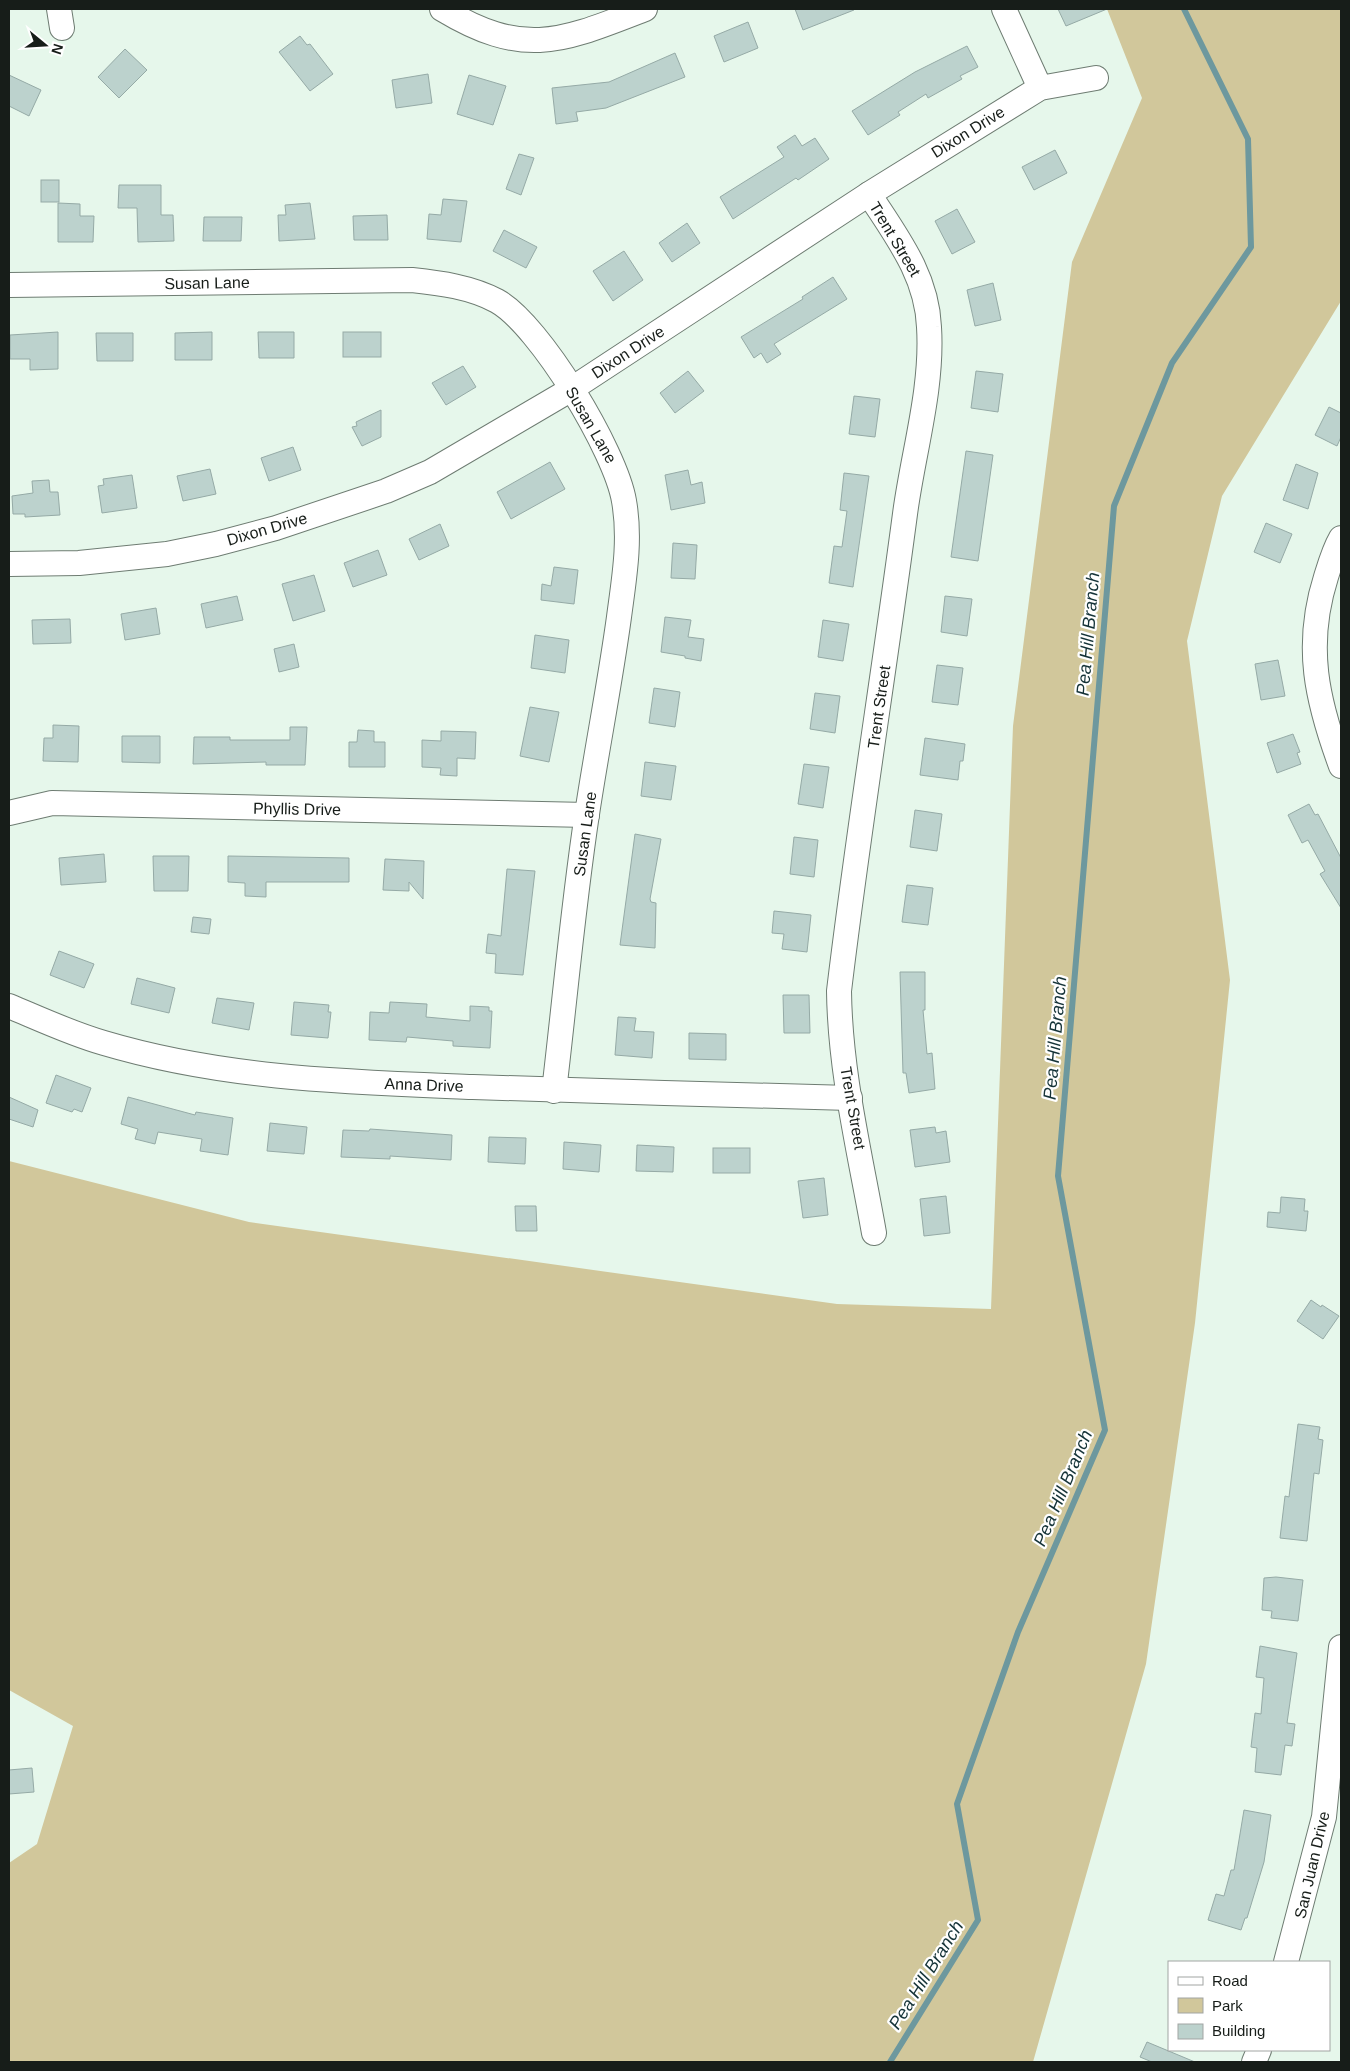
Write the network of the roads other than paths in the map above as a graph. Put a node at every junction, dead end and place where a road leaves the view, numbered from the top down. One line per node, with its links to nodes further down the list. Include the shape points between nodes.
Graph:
1 (442, 9): 2 (street, via 493,34 515,40 543,41 560,39)
2 (645, 9)
3 (1004, 9): 5 (street)
4 (1096, 78): 5 (street, Dixon Drive)
5 (1040, 88): 6 (street, Dixon Drive)
6 (869, 194): 8 (street, Dixon Drive); 17 (street, Trent Street, via 912,262 923,287 929,327 926,384 910,476 839,991 840,1029)
7 (9, 285): 8 (street, Susan Lane, via 412,280 453,285 496,301 516,314)
8 (570, 390): 10 (street, Dixon Drive, via 430,472 386,491 276,528 167,554 79,563); 14 (street, Susan Lane, via 598,432 616,470 627,531 626,563 612,663)
9 (1341, 538): 11 (street, via 1316,618 1315,679)
10 (9, 564)
11 (1333, 719): 12 (street)
12 (1341, 766)
13 (9, 813): 14 (street, Phyllis Drive, via 52,802)
14 (587, 816): 16 (street, Susan Lane)
15 (9, 1006): 16 (street, Anna Drive, via 103,1043 230,1071 336,1082)
16 (554, 1091): 17 (street, Anna Drive)
17 (850, 1098): 18 (street, Trent Street)
18 (874, 1233)
19 (1341, 1647): 20 (street, San Juan Drive)
20 (1335, 1785): 21 (street, San Juan Drive)
21 (1286, 1961)

